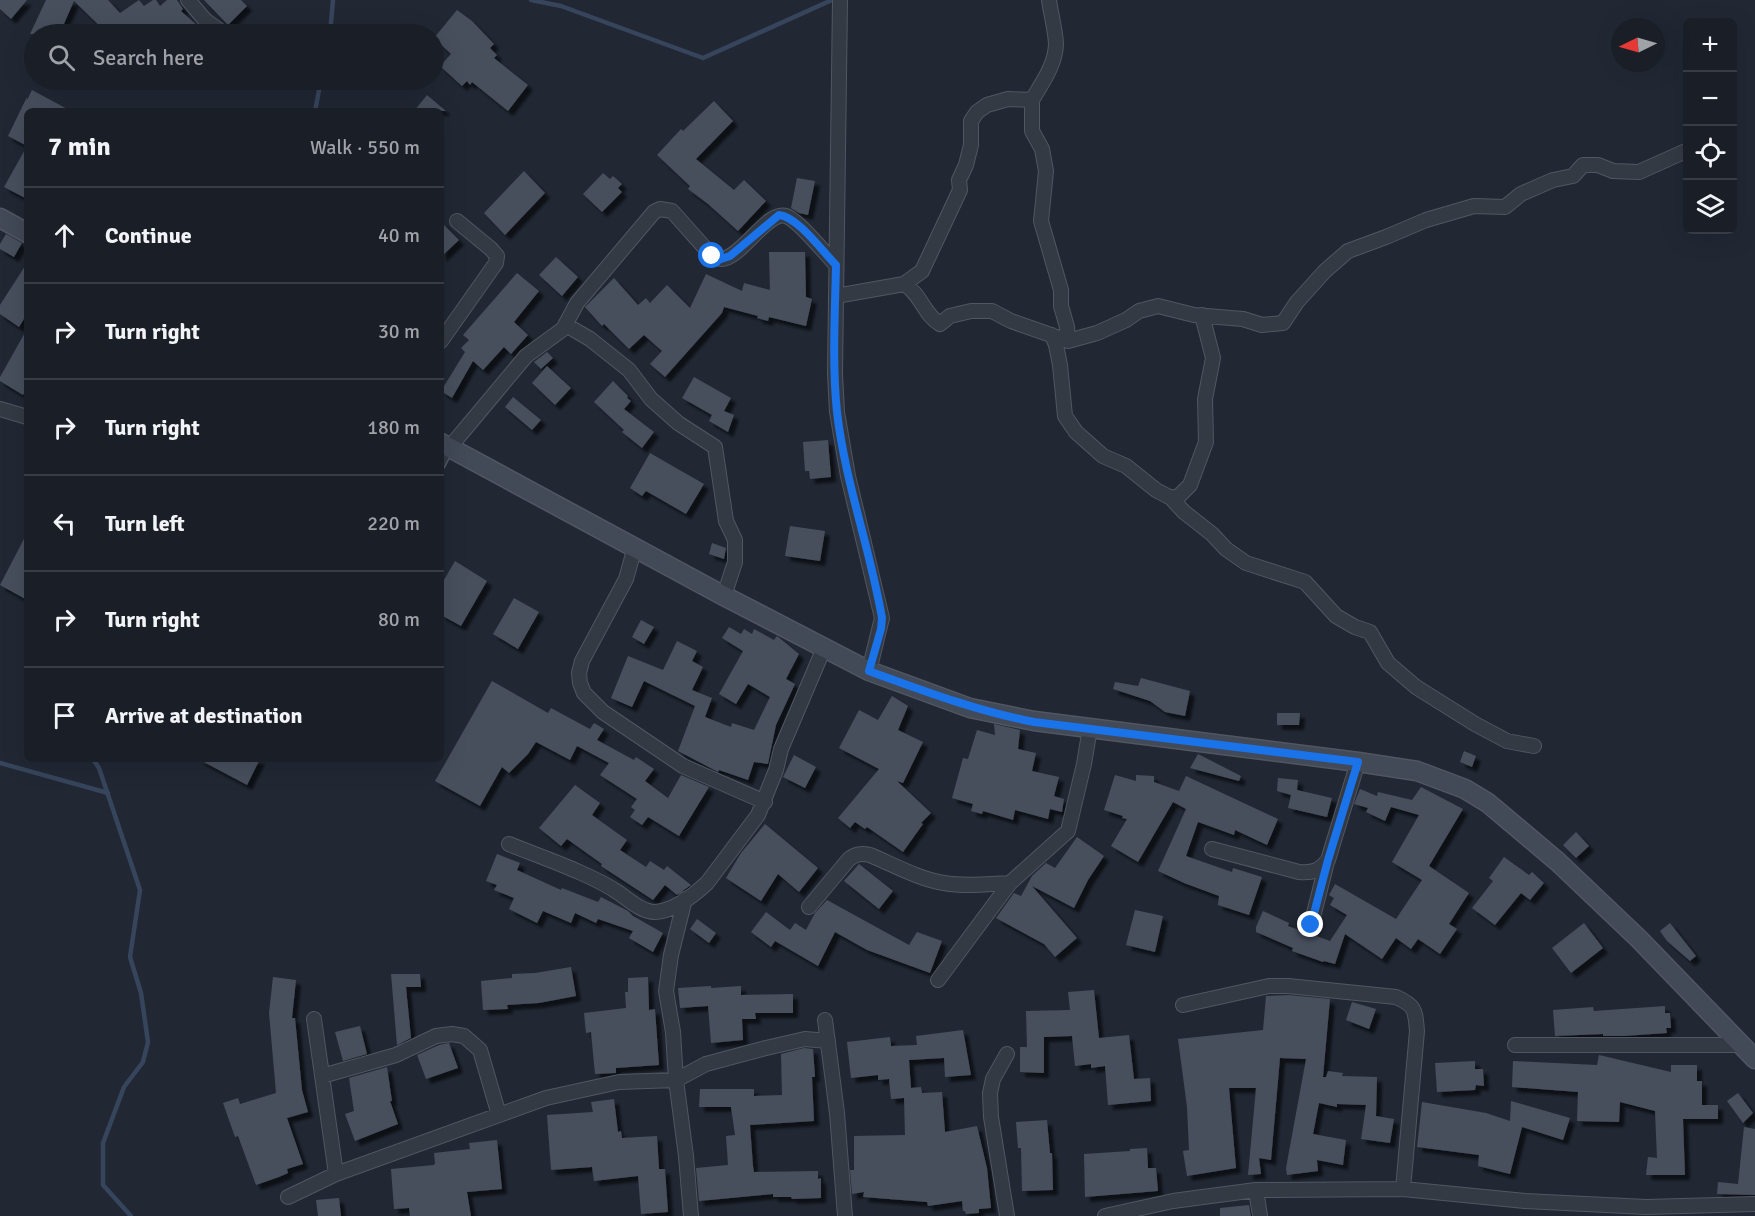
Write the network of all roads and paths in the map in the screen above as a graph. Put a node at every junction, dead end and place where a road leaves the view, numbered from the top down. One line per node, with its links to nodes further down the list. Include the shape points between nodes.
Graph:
1 (188, 0): 4 (street)
2 (1049, 0): 5 (street, via 1056,45)
3 (840, 4): 10 (street)
4 (210, 24)
5 (1032, 100): 11 (street, via 1008,99 977,112 971,121 971,145 959,180 960,189 922,271); 17 (street, via 1032,131 1042,149 1046,171 1041,221 1061,290)
6 (1683, 152): 13 (street, via 1639,172 1583,165 1573,176 1521,194 1505,207 1473,206 1348,251 1297,302 1283,323 1262,325 1243,318)
7 (0, 218): 9 (main road)
8 (457, 221): 16 (street, via 497,256 493,270)
9 (24, 231)
10 (836, 265): 12 (street); 14 (street, via 787,216 779,215 730,256 721,259 712,256 672,211 660,209 577,303)
11 (904, 284): 12 (street); 15 (street, via 918,295 930,318 940,324 950,316 992,311)
12 (836, 296): 25 (street, via 837,412 882,618)
13 (1202, 315): 17 (street, via 1158,306 1139,311 1097,333); 21 (street, via 1213,358 1206,399 1206,442 1190,485)
14 (566, 325): 20 (street, via 526,356); 23 (street, via 629,370 651,399 715,447 726,521 735,540 735,562)
15 (1052, 335): 17 (street); 21 (street, via 1060,365 1065,416 1076,432 1103,456 1126,466)
16 (444, 337)
17 (1068, 340)
18 (0, 409): 19 (street)
19 (24, 416)
20 (445, 445): 22 (main road)
21 (1171, 498): 27 (street, via 1246,563 1305,582 1336,616 1370,632 1388,663 1416,687 1507,741)
22 (635, 547): 23 (main road); 29 (street, via 626,579 582,661 579,673 584,693 603,712 683,766)
23 (724, 596): 24 (main road)
24 (824, 648): 25 (main road); 29 (street, via 782,749)
25 (869, 671): 26 (main road, via 970,708 1034,722)
26 (1090, 728): 28 (main road); 33 (street, via 1068,831)
27 (1534, 746)
28 (1358, 762): 32 (street); 43 (main road, via 1417,771 1465,789 1488,803 1558,862)
29 (765, 802): 34 (street, via 707,883)
30 (509, 844): 34 (street, via 612,888 644,910 665,910)
31 (1212, 849): 32 (street, via 1299,872 1312,873)
32 (1328, 860): 36 (street)
33 (1010, 883): 35 (street, via 945,884 862,853 849,859); 37 (street)
34 (684, 899): 47 (street, via 666,991)
35 (810, 907)
36 (1311, 925)
37 (938, 980)
38 (1183, 1005): 51 (street, via 1269,986 1396,997 1409,1003 1417,1031)
39 (314, 1018): 46 (street)
40 (825, 1020): 41 (street)
41 (828, 1041): 47 (street, via 805,1039 766,1048 706,1064); 55 (street)
42 (1515, 1045): 43 (street)
43 (1743, 1045): 45 (main road)
44 (1007, 1054): 56 (street, via 990,1093)
45 (1755, 1059)
46 (322, 1076): 48 (street, via 396,1055 436,1036 464,1036 480,1050); 49 (street)
47 (676, 1080): 48 (street, via 620,1083 574,1092); 54 (street)
48 (499, 1115): 49 (street)
49 (336, 1174): 52 (street)
50 (1256, 1190): 51 (street); 57 (street, via 1173,1201); 58 (street)
51 (1403, 1190): 53 (street, via 1594,1206)
52 (288, 1197)
53 (1755, 1204)
54 (691, 1216)
55 (845, 1216)
56 (1007, 1216)
57 (1105, 1216)
58 (1260, 1216)

